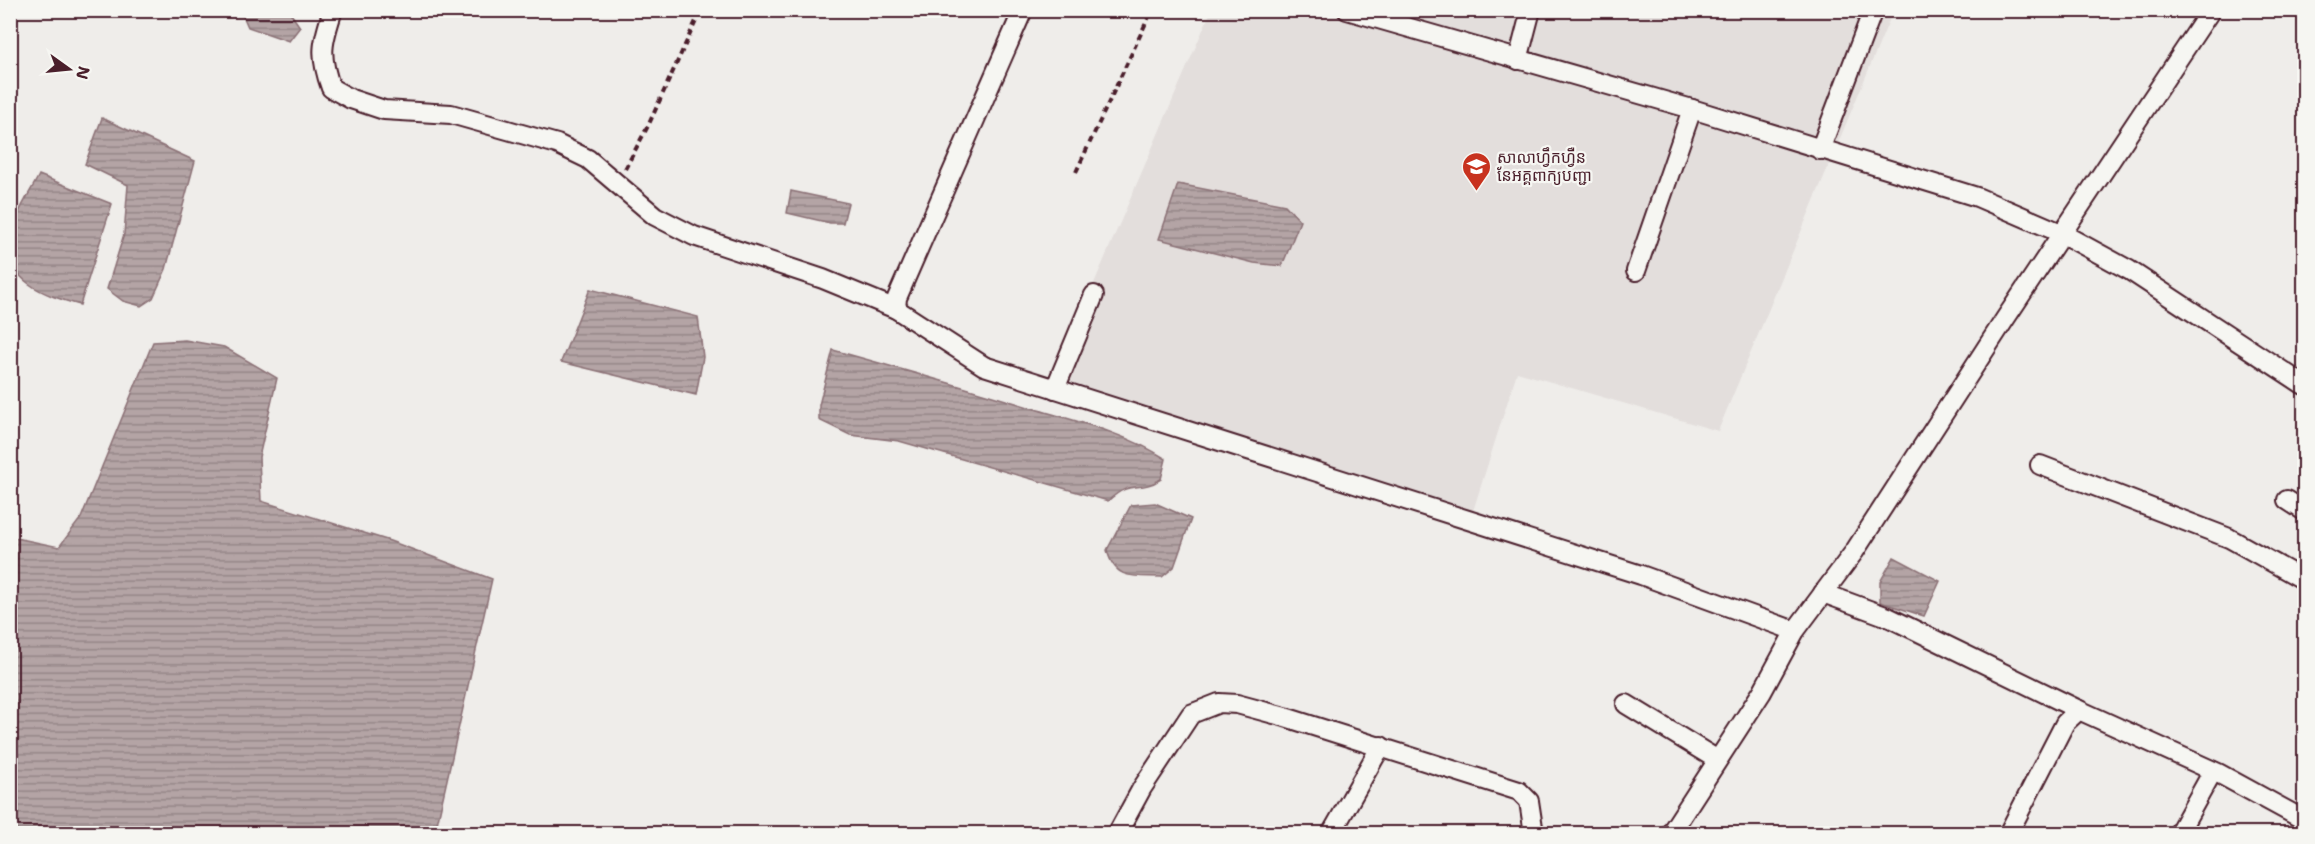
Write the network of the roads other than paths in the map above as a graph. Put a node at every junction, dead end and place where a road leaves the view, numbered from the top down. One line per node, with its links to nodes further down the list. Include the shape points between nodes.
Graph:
1 (333, 10): 13 (street, via 321,61 330,88 384,110 451,114 557,144 588,159 655,216 694,236 823,279)
2 (1023, 10): 13 (street, via 897,298)
3 (1347, 10): 7 (street)
4 (1532, 10): 7 (street)
5 (1873, 10): 9 (street)
6 (2211, 10): 10 (street)
7 (1518, 60): 8 (street)
8 (1692, 109): 9 (street); 11 (street)
9 (1820, 150): 10 (street, via 1977,197)
10 (2061, 233): 14 (street, via 2129,270); 20 (street, via 1854,552)
11 (1636, 271)
12 (1094, 295): 15 (street)
13 (896, 309): 15 (street, via 984,366)
14 (2304, 385)
15 (1055, 389): 21 (street, via 1641,575)
16 (2040, 465): 19 (street, via 2229,538)
17 (2287, 500): 18 (street)
18 (2304, 511)
19 (2304, 580)
20 (1823, 593): 21 (street); 23 (street, via 1888,617)
21 (1795, 631): 25 (street, via 1762,692)
22 (1626, 704): 25 (street)
23 (2079, 710): 26 (street); 32 (street, via 2065,723)
24 (1381, 746): 28 (street, via 1237,704 1204,707 1191,714); 29 (street); 30 (street, via 1520,791 1529,801)
25 (1716, 759): 31 (street)
26 (2213, 771): 27 (street); 33 (street)
27 (2304, 820)
28 (1117, 834)
29 (1331, 834)
30 (1534, 834)
31 (1670, 834)
32 (2007, 834)
33 (2178, 834)

